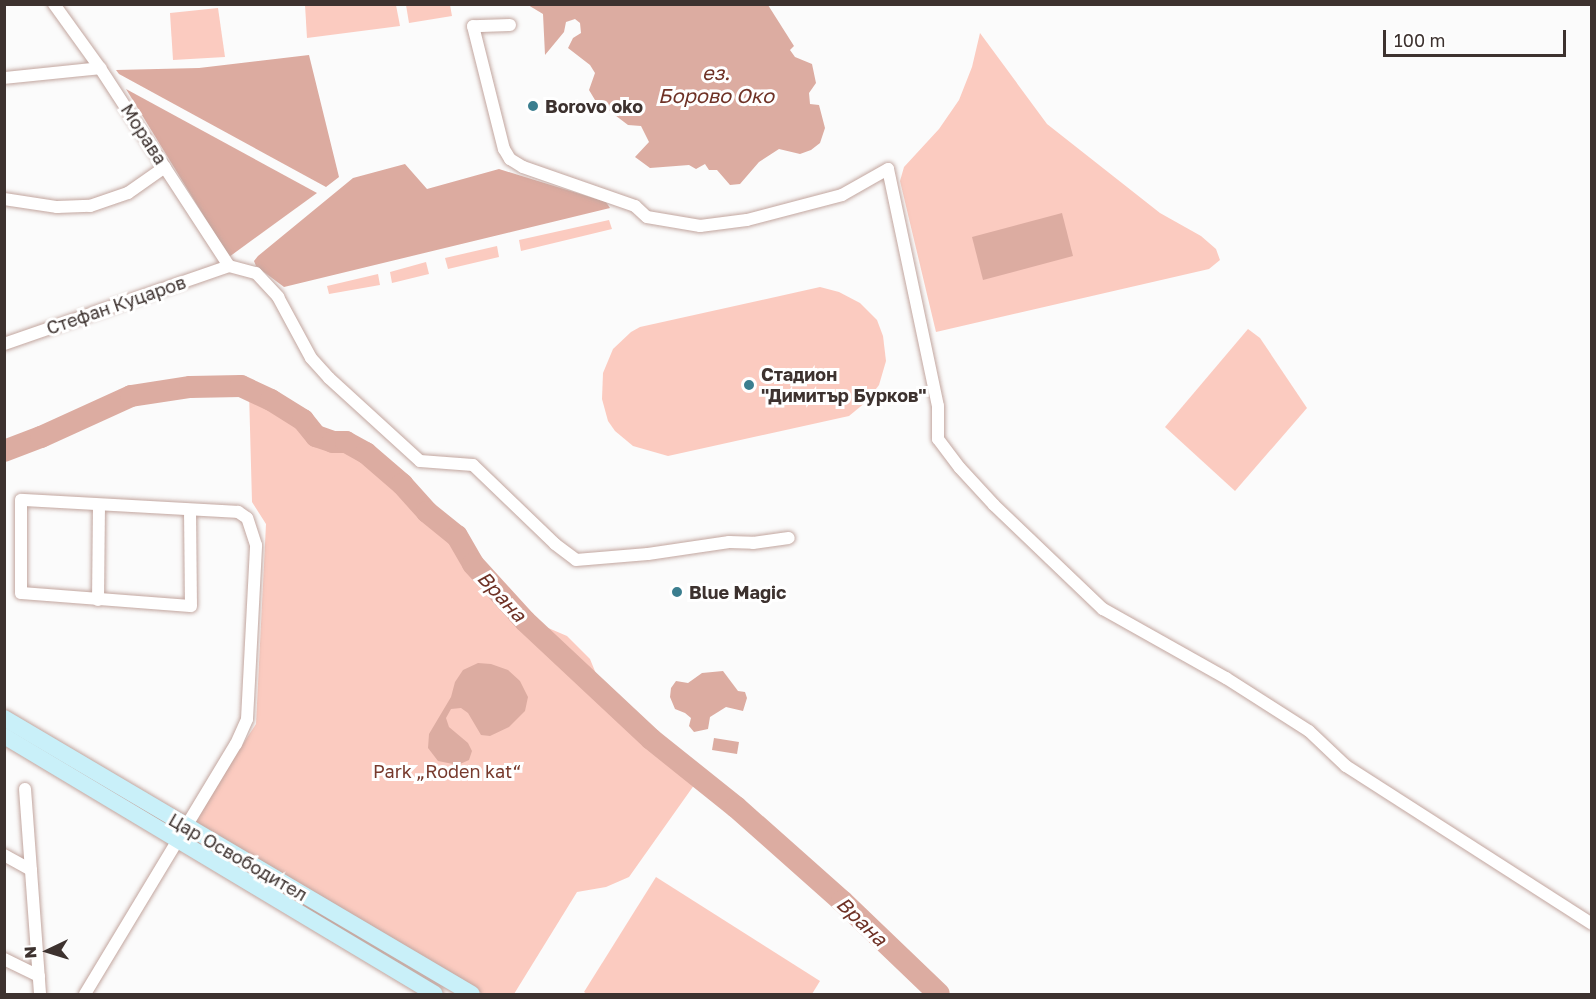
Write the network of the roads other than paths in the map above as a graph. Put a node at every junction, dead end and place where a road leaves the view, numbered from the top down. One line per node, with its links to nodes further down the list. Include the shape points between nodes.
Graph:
1 (54, 4): 3 (street, Морава)
2 (510, 25): 19 (street, via 473,26 504,149 510,159 635,206 646,217 700,226 747,220 842,195 888,169 938,406 938,439 980,490 1103,609 1226,678 1299,725 1346,766)
3 (100, 68): 4 (street); 5 (street, Морава)
4 (4, 78)
5 (165, 167): 6 (street, via 128,193 90,206 57,207); 7 (street, Морава)
6 (4, 199)
7 (229, 266): 8 (street, Стефан Куцаров); 11 (street, via 256,273 278,297 312,358 329,378 420,461 473,465 576,560)
8 (4, 344)
9 (99, 506): 10 (street); 12 (street); 12 (street, via 21,500 21,593)
10 (189, 511): 12 (street, via 191,606); 16 (street, via 238,512 247,518 256,545 247,719)
11 (789, 538)
12 (98, 600)
13 (4, 717): 16 (street, Цар Освободител)
14 (4, 736): 16 (street, Цар Освободител)
15 (25, 789): 18 (street)
16 (182, 833): 23 (street); 24 (street, Цар Освободител); 25 (street, Цар Освободител)
17 (4, 855): 18 (street)
18 (32, 870): 21 (street)
19 (1592, 924)
20 (4, 959): 21 (street)
21 (39, 976): 22 (street)
22 (40, 994)
23 (85, 994)
24 (435, 994)
25 (472, 994)

